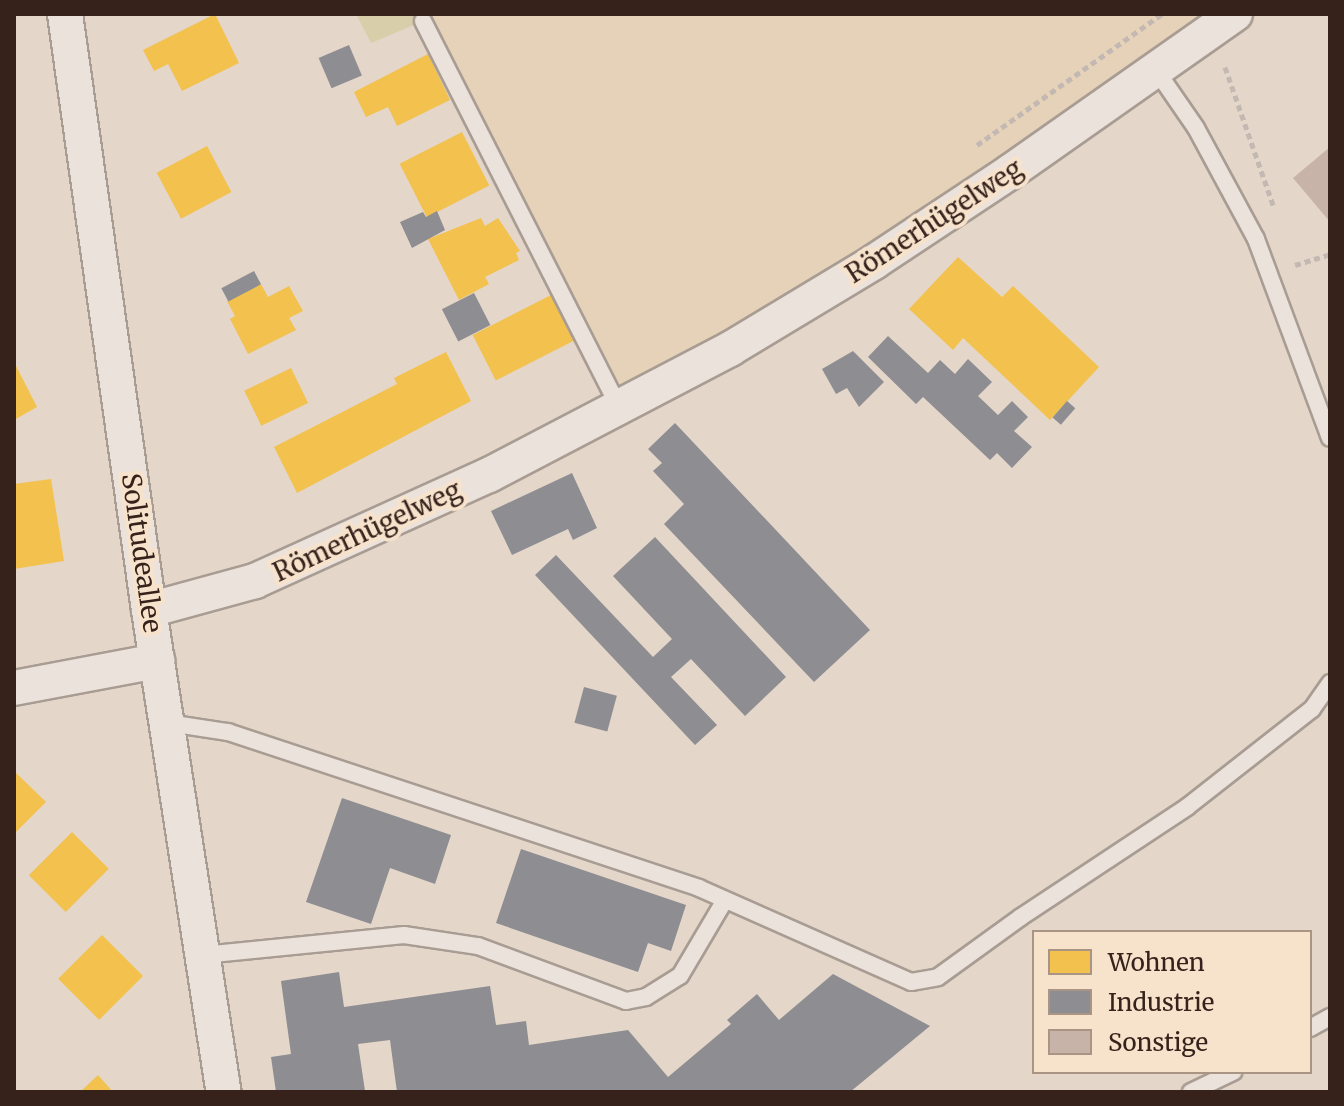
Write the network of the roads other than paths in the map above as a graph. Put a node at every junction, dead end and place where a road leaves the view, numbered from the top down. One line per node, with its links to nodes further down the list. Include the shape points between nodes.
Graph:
1 (65, 14): 7 (street, Solitudeallee)
2 (423, 21): 5 (lane)
3 (1224, 22): 4 (street, Römerhügelweg)
4 (1156, 70): 5 (street, Römerhügelweg, via 874,262); 6 (lane, via 1196,128 1256,239)
5 (619, 408): 7 (street, Römerhügelweg, via 489,475 255,581)
6 (1330, 438)
7 (149, 610): 8 (street, Solitudeallee)
8 (157, 661): 10 (street); 11 (street, Solitudeallee)
9 (1330, 683): 12 (lane, via 1312,709 1187,807 938,977 911,982)
10 (14, 688)
11 (169, 723): 12 (lane, via 228,732); 13 (street, Solitudeallee)
12 (725, 900): 13 (lane, via 680,976 646,997 626,1001 478,946 404,935)
13 (203, 955): 17 (street, Solitudeallee)
14 (1330, 1017): 15 (lane)
15 (1312, 1027)
16 (1229, 1074): 18 (lane)
17 (224, 1092)
18 (1191, 1092)

